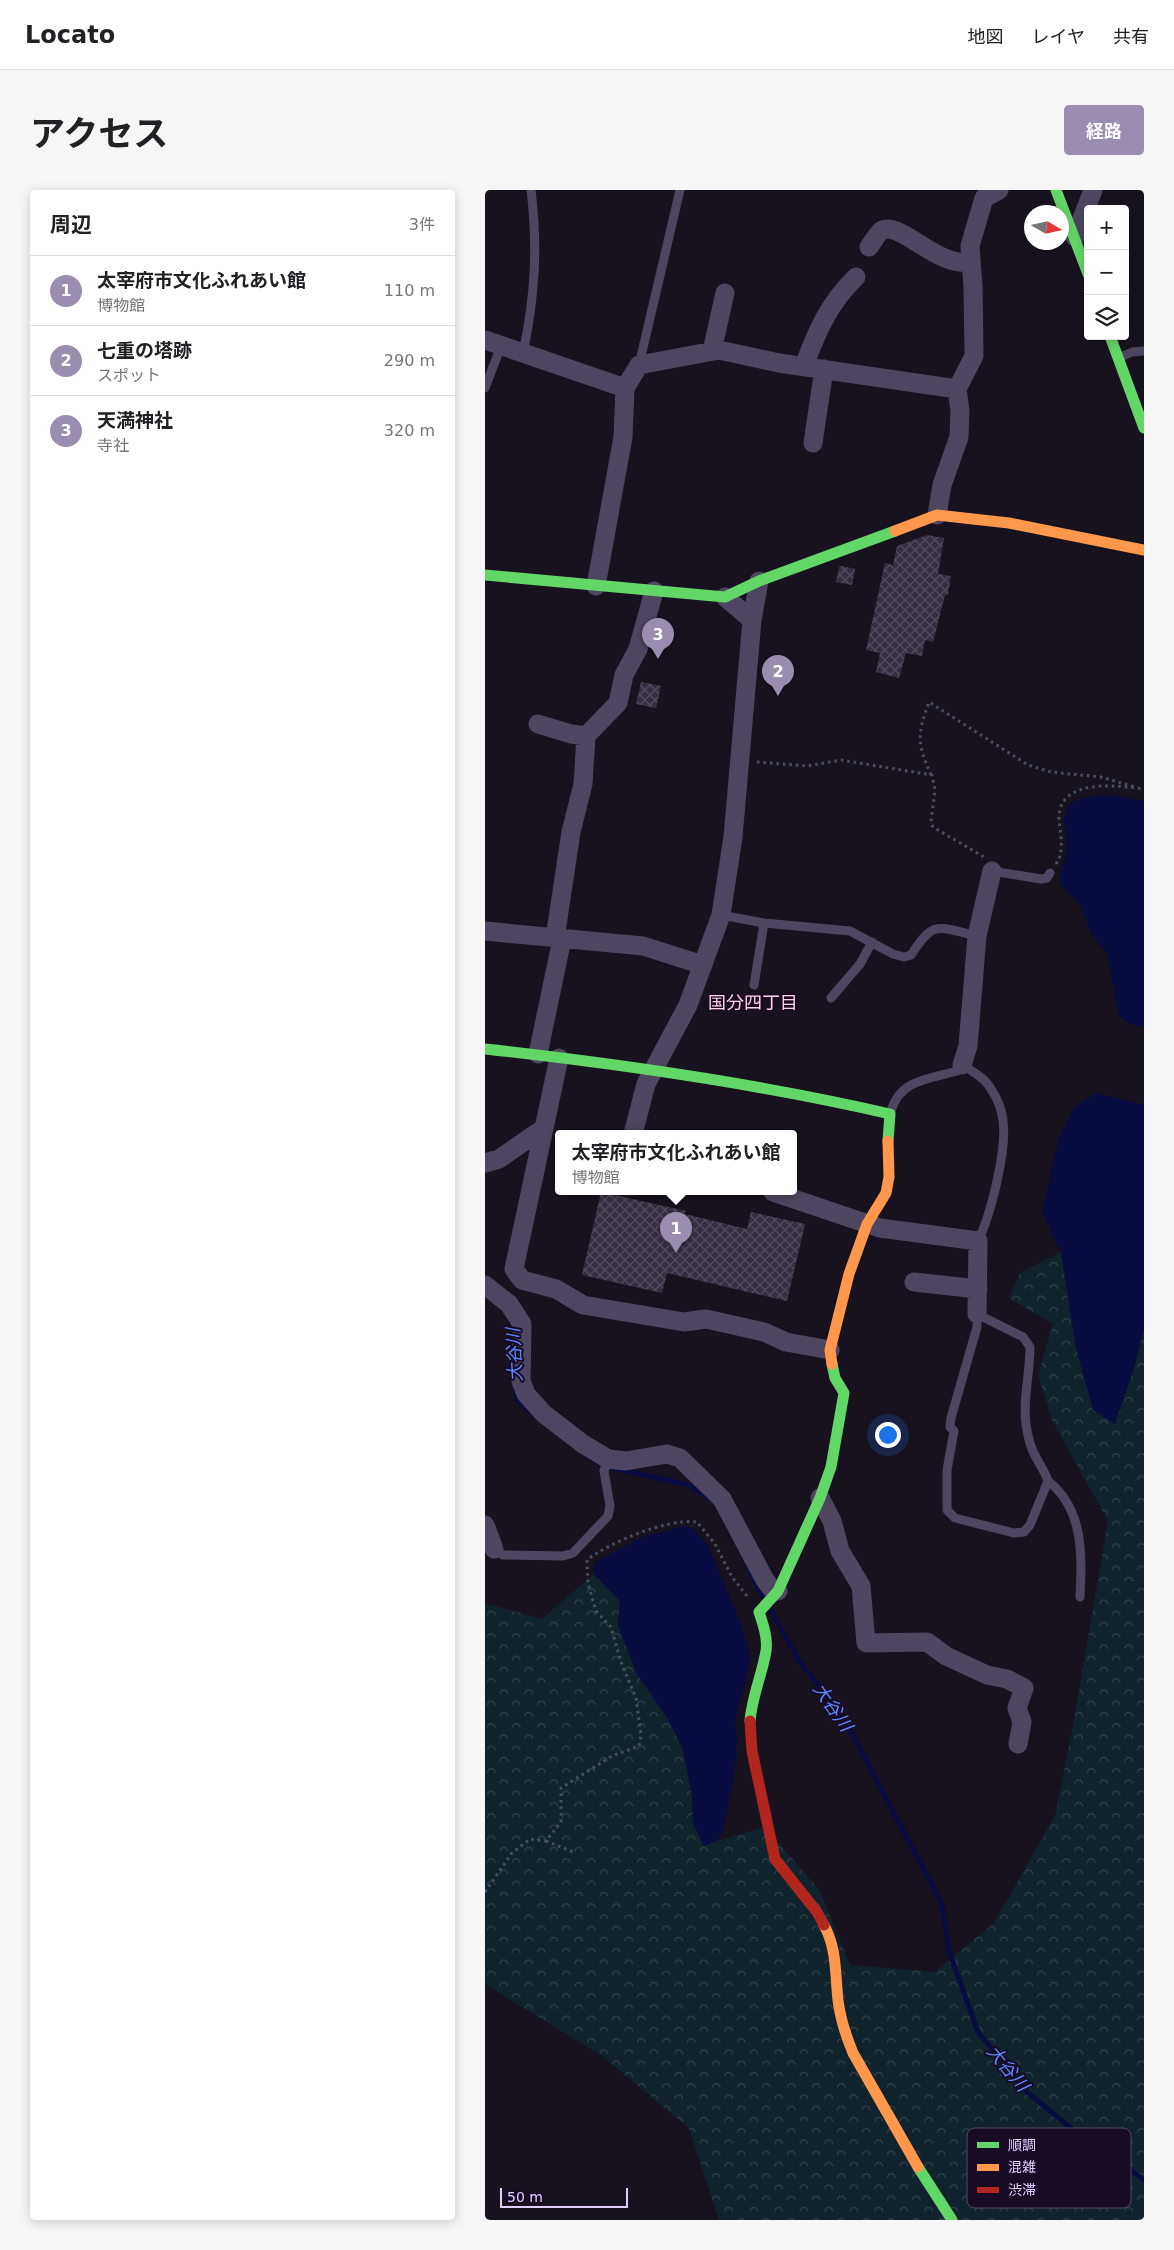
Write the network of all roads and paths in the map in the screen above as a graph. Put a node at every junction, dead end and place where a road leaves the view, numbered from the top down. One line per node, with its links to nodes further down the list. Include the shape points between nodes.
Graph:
1 (531, 190): 16 (lane, via 536,260 530,321)
2 (680, 190): 18 (lane)
3 (999, 190): 8 (street, via 984,198 979,209 969,246)
4 (1056, 190): 6 (street)
5 (1093, 190): 6 (street)
6 (1075, 237): 9 (street)
7 (869, 247): 8 (street, via 881,231 891,228 952,262)
8 (970, 262): 23 (street, via 974,356)
9 (1084, 263)
10 (856, 277): 19 (street, via 839,292 828,308)
11 (725, 293): 14 (street)
12 (1111, 340): 17 (street)
13 (493, 343): 16 (street); 21 (lane)
14 (712, 351): 18 (street); 19 (street)
15 (1144, 352): 17 (lane, via 1131,352)
16 (523, 353): 22 (street)
17 (1118, 358): 24 (street)
18 (639, 365): 22 (street)
19 (804, 366): 20 (street)
20 (824, 369): 23 (street); 25 (street)
21 (485, 388)
22 (625, 388): 30 (street, via 623,437)
23 (957, 389): 26 (street, via 959,437 942,485)
24 (1144, 428)
25 (813, 442)
26 (937, 515): 27 (street, via 1009,523); 29 (street)
27 (1144, 550)
28 (485, 575): 30 (street)
29 (759, 580): 32 (street); 33 (street)
30 (596, 586): 31 (street)
31 (655, 591): 32 (street); 35 (street, via 638,650 624,675 618,704)
32 (725, 597): 33 (street)
33 (752, 620): 36 (street)
34 (538, 724): 35 (street)
35 (585, 736): 46 (street, via 583,784 571,832)
36 (741, 760): 37 (path, via 807,766 841,760); 42 (street)
37 (932, 775): 38 (path, via 920,745 920,727 929,702 1028,765 1060,774 1101,777); 40 (path, via 935,790 933,827 980,853)
38 (1135, 788): 39 (path); 41 (path, via 1099,786 1067,796 1059,817 1061,846 1058,861)
39 (1144, 789)
40 (992, 871): 41 (lane, via 1041,880); 45 (street)
41 (1050, 873)
42 (721, 915): 43 (lane); 48 (street)
43 (763, 923): 47 (lane, via 850,931); 49 (lane)
44 (485, 931): 46 (street)
45 (977, 936): 47 (lane, via 944,928 934,929 924,934 911,956 904,957); 54 (street, via 968,1046)
46 (558, 938): 48 (street, via 643,946); 52 (street)
47 (873, 942): 50 (lane)
48 (703, 965): 55 (street, via 688,1005)
49 (754, 985)
50 (831, 998)
51 (485, 1049): 52 (street)
52 (538, 1054): 53 (street)
53 (559, 1058): 55 (street, via 612,1062); 57 (street)
54 (962, 1064): 56 (lane, via 957,1071 907,1086 897,1095); 62 (lane, via 991,1087 1003,1122 995,1186 986,1224)
55 (652, 1070): 56 (street, via 795,1092); 58 (street, via 645,1084)
56 (890, 1114): 61 (street, via 888,1186)
57 (544, 1128): 59 (street, via 499,1159); 63 (street, via 514,1269)
58 (634, 1130)
59 (485, 1163)
60 (782, 1195): 61 (street)
61 (867, 1224): 62 (street); 69 (street, via 849,1274)
62 (978, 1241): 66 (street)
63 (522, 1280): 67 (street); 69 (street, via 557,1289 583,1305 684,1322 706,1319 764,1332 786,1342)
64 (915, 1282): 66 (street)
65 (485, 1285): 67 (street)
66 (978, 1289): 68 (street)
67 (509, 1304): 70 (street, via 522,1324 521,1381 526,1394 544,1414)
68 (977, 1314): 71 (lane, via 1023,1337 1030,1347 1025,1412 1033,1454); 71 (lane, via 977,1327 951,1418 950,1427 954,1431 947,1470 947,1510 955,1518 1014,1533 1023,1532 1030,1525)
69 (830, 1350): 72 (street, via 835,1378 844,1393 831,1467)
70 (608, 1459): 74 (lane, via 604,1470 610,1506 608,1516 573,1553 563,1556 503,1555); 75 (street, via 626,1461 667,1454 680,1458 722,1499 765,1580)
71 (1048, 1482): 76 (lane, via 1069,1503 1080,1538)
72 (820, 1498): 75 (street); 78 (street, via 841,1552 861,1586 867,1643 927,1642 946,1656 1024,1688 1017,1708 1022,1722)
73 (485, 1525): 74 (street)
74 (494, 1549)
75 (778, 1591): 77 (street)
76 (1080, 1597)
77 (763, 1608): 79 (path, via 750,1599 732,1577 715,1544 697,1522 686,1520 641,1533 587,1560 588,1584 596,1611 611,1627 636,1698 641,1736 639,1746 612,1756 561,1788 561,1822); 82 (street, via 759,1612 766,1650 753,1695 750,1720 752,1751 775,1859 817,1912 831,1938 837,1969 838,2001 853,2053)
78 (1018, 1744)
79 (545, 1841): 80 (path); 81 (path, via 530,1839 512,1854)
80 (576, 1853)
81 (485, 1892)
82 (952, 2220)

